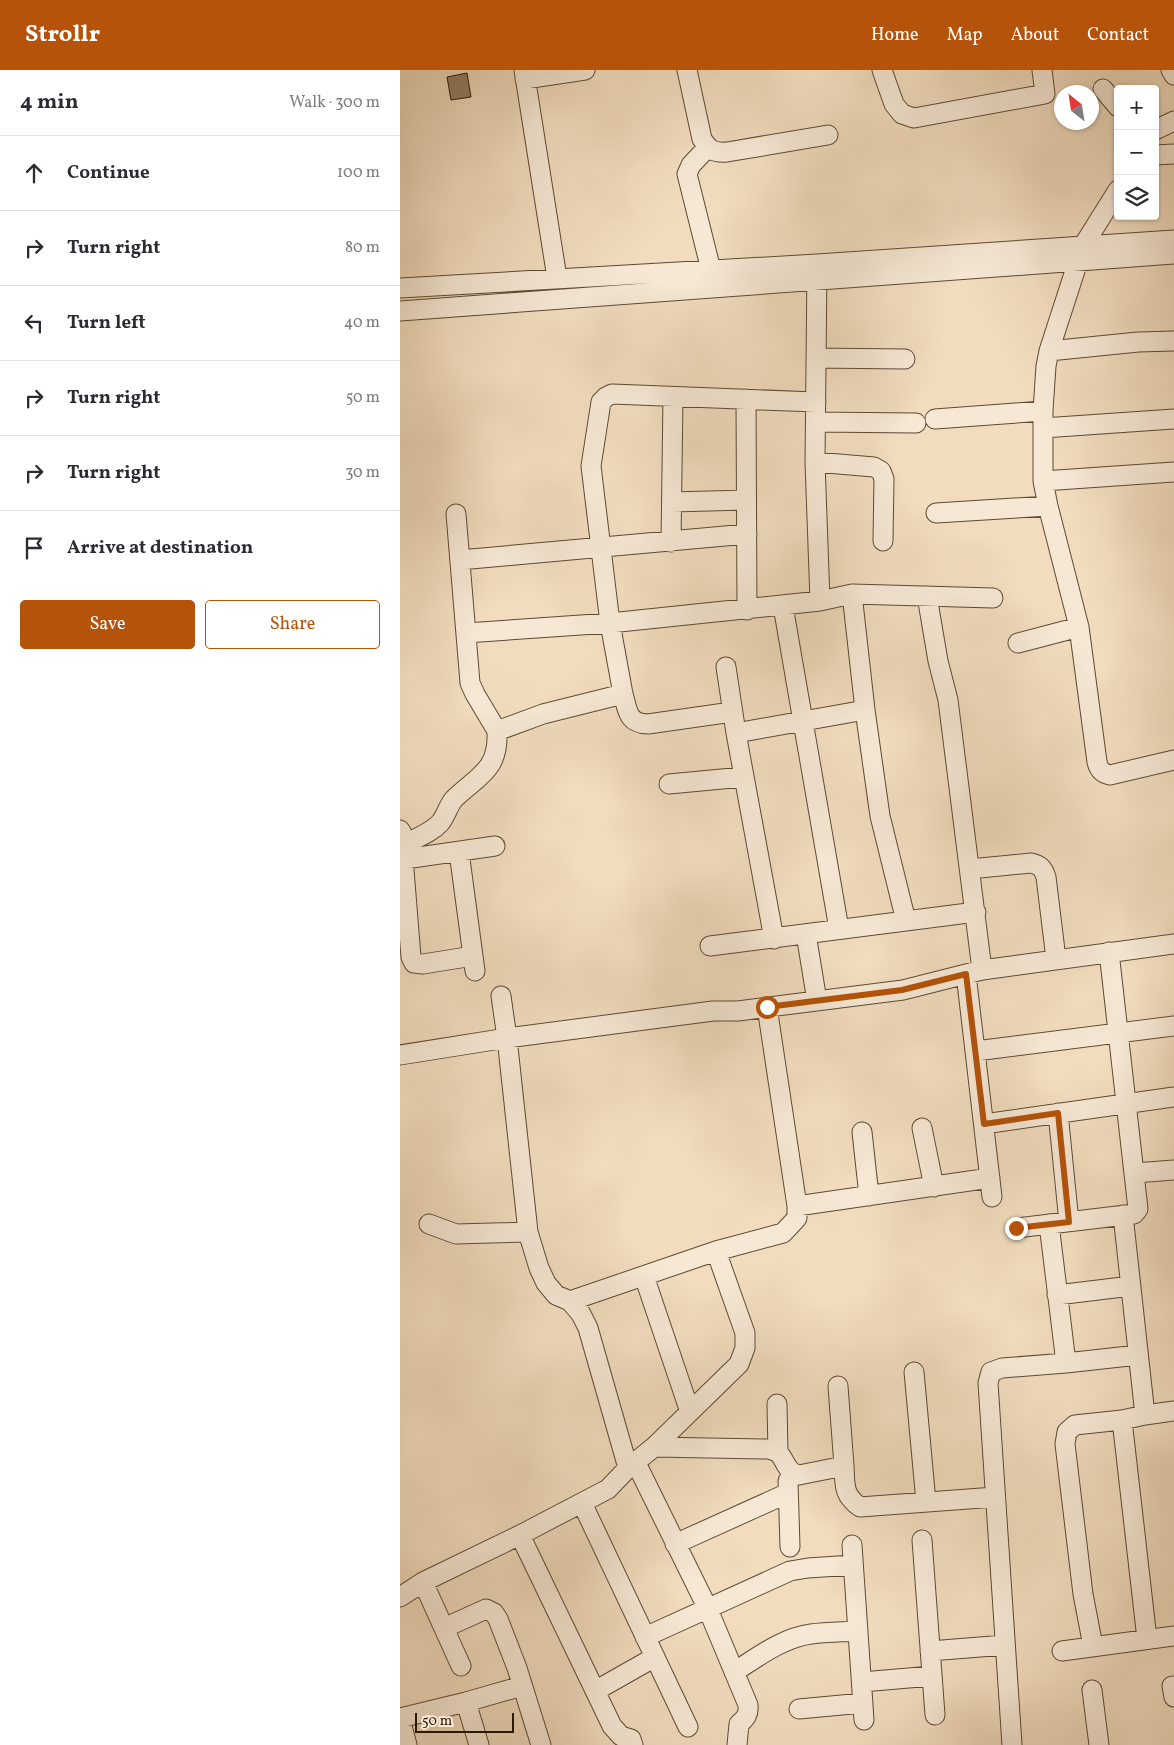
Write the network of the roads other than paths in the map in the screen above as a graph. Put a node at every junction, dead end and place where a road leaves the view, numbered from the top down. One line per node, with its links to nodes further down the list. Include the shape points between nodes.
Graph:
1 (585, 70): 6 (street)
2 (687, 70): 13 (street, via 702,139)
3 (882, 70): 4 (street, via 894,104 902,114 914,118 1045,94)
4 (1042, 70)
5 (1171, 70): 7 (street)
6 (524, 74): 22 (street)
7 (1174, 75)
8 (1103, 89): 9 (street)
9 (1114, 102)
10 (1174, 121): 11 (street)
11 (1159, 128)
12 (828, 135): 13 (street, via 727,152)
13 (707, 148): 20 (street, via 688,174)
14 (1174, 154): 15 (street)
15 (1159, 155)
16 (1114, 197): 18 (street)
17 (1174, 240): 18 (street)
18 (1080, 254): 19 (street); 21 (street); 26 (street)
19 (1174, 254)
20 (711, 270): 21 (street); 22 (street)
21 (817, 273): 24 (street); 27 (street)
22 (558, 278): 23 (street)
23 (400, 288)
24 (400, 311)
25 (1174, 341): 26 (street)
26 (1049, 351): 33 (street)
27 (816, 358): 28 (street); 31 (street)
28 (905, 359)
29 (673, 397): 30 (street); 41 (street); 48 (street, via 612,394 601,402 591,466)
30 (746, 399): 31 (street); 40 (street)
31 (816, 402): 35 (street)
32 (935, 418): 33 (street)
33 (1043, 420): 34 (street); 39 (street)
34 (1174, 420)
35 (816, 422): 36 (street); 37 (street)
36 (916, 422)
37 (815, 462): 46 (street, via 874,467 881,471 884,479); 53 (street)
38 (1174, 472): 39 (street)
39 (1043, 481): 42 (street)
40 (746, 500): 41 (street); 45 (street)
41 (672, 502): 47 (street)
42 (1048, 506): 43 (street); 57 (street)
43 (936, 513)
44 (456, 514): 49 (street)
45 (746, 534): 47 (street); 55 (street)
46 (883, 541)
47 (671, 542): 48 (street)
48 (600, 546): 49 (street); 56 (street)
49 (460, 560): 58 (street)
50 (852, 594): 51 (street); 53 (street); 62 (street)
51 (927, 596): 52 (street); 73 (street, via 948,700)
52 (993, 598)
53 (820, 601): 54 (street)
54 (783, 606): 55 (street); 64 (street)
55 (747, 610): 56 (street)
56 (610, 623): 58 (street); 61 (street)
57 (1079, 627): 59 (street); 67 (street, via 1099,769 1110,775)
58 (466, 633): 65 (street, via 470,683)
59 (1018, 643)
60 (726, 667): 63 (street)
61 (623, 694): 63 (street, via 629,716 637,724); 65 (street, via 542,714)
62 (865, 710): 64 (street); 75 (street, via 880,816)
63 (732, 712): 66 (street)
64 (803, 721): 66 (street); 76 (street)
65 (497, 730): 70 (street, via 497,752 488,769 453,801 434,828)
66 (736, 733): 68 (street)
67 (1174, 760)
68 (743, 777): 69 (street); 78 (street)
69 (669, 784)
70 (403, 845): 72 (street); 72 (street, via 414,963 474,964)
71 (496, 846): 72 (street)
72 (459, 852)
73 (970, 869): 74 (street); 82 (street, via 1031,863 1044,870)
74 (976, 912): 75 (street); 83 (street)
75 (906, 921): 76 (street)
76 (839, 929): 77 (street)
77 (806, 934): 78 (street); 85 (street)
78 (774, 939): 80 (street)
79 (1174, 944): 81 (street)
80 (710, 946)
81 (1110, 952): 82 (street); 88 (street)
82 (1056, 959): 83 (street)
83 (974, 972): 85 (street, via 902,990); 90 (street)
84 (501, 996): 89 (street)
85 (817, 1001): 86 (street)
86 (767, 1007): 89 (street); 102 (street)
87 (1174, 1026): 88 (street)
88 (1119, 1033): 90 (street); 93 (street)
89 (507, 1038): 91 (street); 108 (street)
90 (976, 1051): 95 (street)
91 (400, 1055)
92 (1174, 1097): 93 (street)
93 (1127, 1104): 94 (street); 99 (street)
94 (1058, 1113): 95 (street); 104 (street)
95 (984, 1124): 100 (street, via 991,1187)
96 (922, 1128): 100 (street)
97 (862, 1132): 101 (street)
98 (1174, 1170): 99 (street)
99 (1134, 1173): 103 (street, via 1138,1209 1134,1214)
100 (934, 1187): 101 (street)
101 (869, 1196): 102 (street)
102 (797, 1206): 109 (street, via 797,1218 784,1233)
103 (1124, 1215): 104 (street); 111 (street)
104 (1069, 1222): 106 (street)
105 (429, 1224): 108 (street, via 456,1234)
106 (1049, 1224): 107 (street); 112 (street)
107 (1016, 1228)
108 (528, 1232): 113 (street, via 546,1283 556,1295)
109 (716, 1251): 110 (street); 120 (street, via 745,1333 745,1348 739,1364)
110 (644, 1276): 113 (street); 120 (street)
111 (1131, 1286): 112 (street); 114 (street)
112 (1057, 1295): 115 (street)
113 (570, 1301): 125 (street, via 588,1328)
114 (1138, 1355): 115 (street); 121 (street)
115 (1066, 1363): 129 (street, via 1002,1368 991,1372 988,1383)
116 (914, 1372): 130 (street)
117 (838, 1386): 126 (street)
118 (777, 1404): 124 (street)
119 (1174, 1411): 121 (street)
120 (690, 1412): 123 (street)
121 (1145, 1415): 122 (street)
122 (1122, 1420): 145 (street); 147 (street, via 1075,1425 1067,1432 1065,1444 1083,1594)
123 (654, 1447): 124 (street, via 769,1449); 125 (street)
124 (778, 1452): 127 (street)
125 (632, 1465): 131 (street, via 608,1489); 134 (street)
126 (844, 1466): 127 (street, via 799,1475); 130 (street, via 846,1493 860,1506)
127 (788, 1468): 128 (street)
128 (788, 1493): 134 (street); 136 (street)
129 (995, 1497): 130 (street); 146 (street)
130 (926, 1502)
131 (582, 1503): 132 (street); 143 (street)
132 (520, 1535): 138 (street); 156 (street)
133 (922, 1540): 148 (street)
134 (675, 1544): 140 (street)
135 (852, 1544): 137 (street)
136 (790, 1547)
137 (854, 1565): 140 (street, via 790,1571); 142 (street)
138 (423, 1582): 139 (street); 141 (street)
139 (400, 1597)
140 (707, 1607): 143 (street); 152 (street)
141 (444, 1628): 151 (street); 155 (street, via 486,1609 494,1613)
142 (858, 1631): 152 (street, via 796,1638); 154 (street)
143 (645, 1636): 150 (street)
144 (1174, 1636): 145 (street)
145 (1147, 1639): 147 (street)
146 (1005, 1645): 148 (street); 168 (street)
147 (1093, 1646): 149 (street)
148 (930, 1651): 153 (street)
149 (1062, 1651)
150 (655, 1657): 156 (street); 162 (street)
151 (460, 1666)
152 (734, 1672): 167 (street, via 749,1712 739,1724)
153 (932, 1676): 154 (street); 160 (street)
154 (862, 1682): 159 (street, via 864,1711)
155 (522, 1686): 158 (street); 165 (street)
156 (595, 1690): 166 (street, via 612,1726 621,1736 631,1739)
157 (1092, 1690): 169 (street)
158 (466, 1702): 161 (street); 164 (street)
159 (799, 1709)
160 (934, 1715)
161 (400, 1718): 163 (street)
162 (688, 1727)
163 (407, 1745)
164 (479, 1745)
165 (541, 1745)
166 (633, 1745)
167 (737, 1745)
168 (1012, 1745)
169 (1099, 1745)

